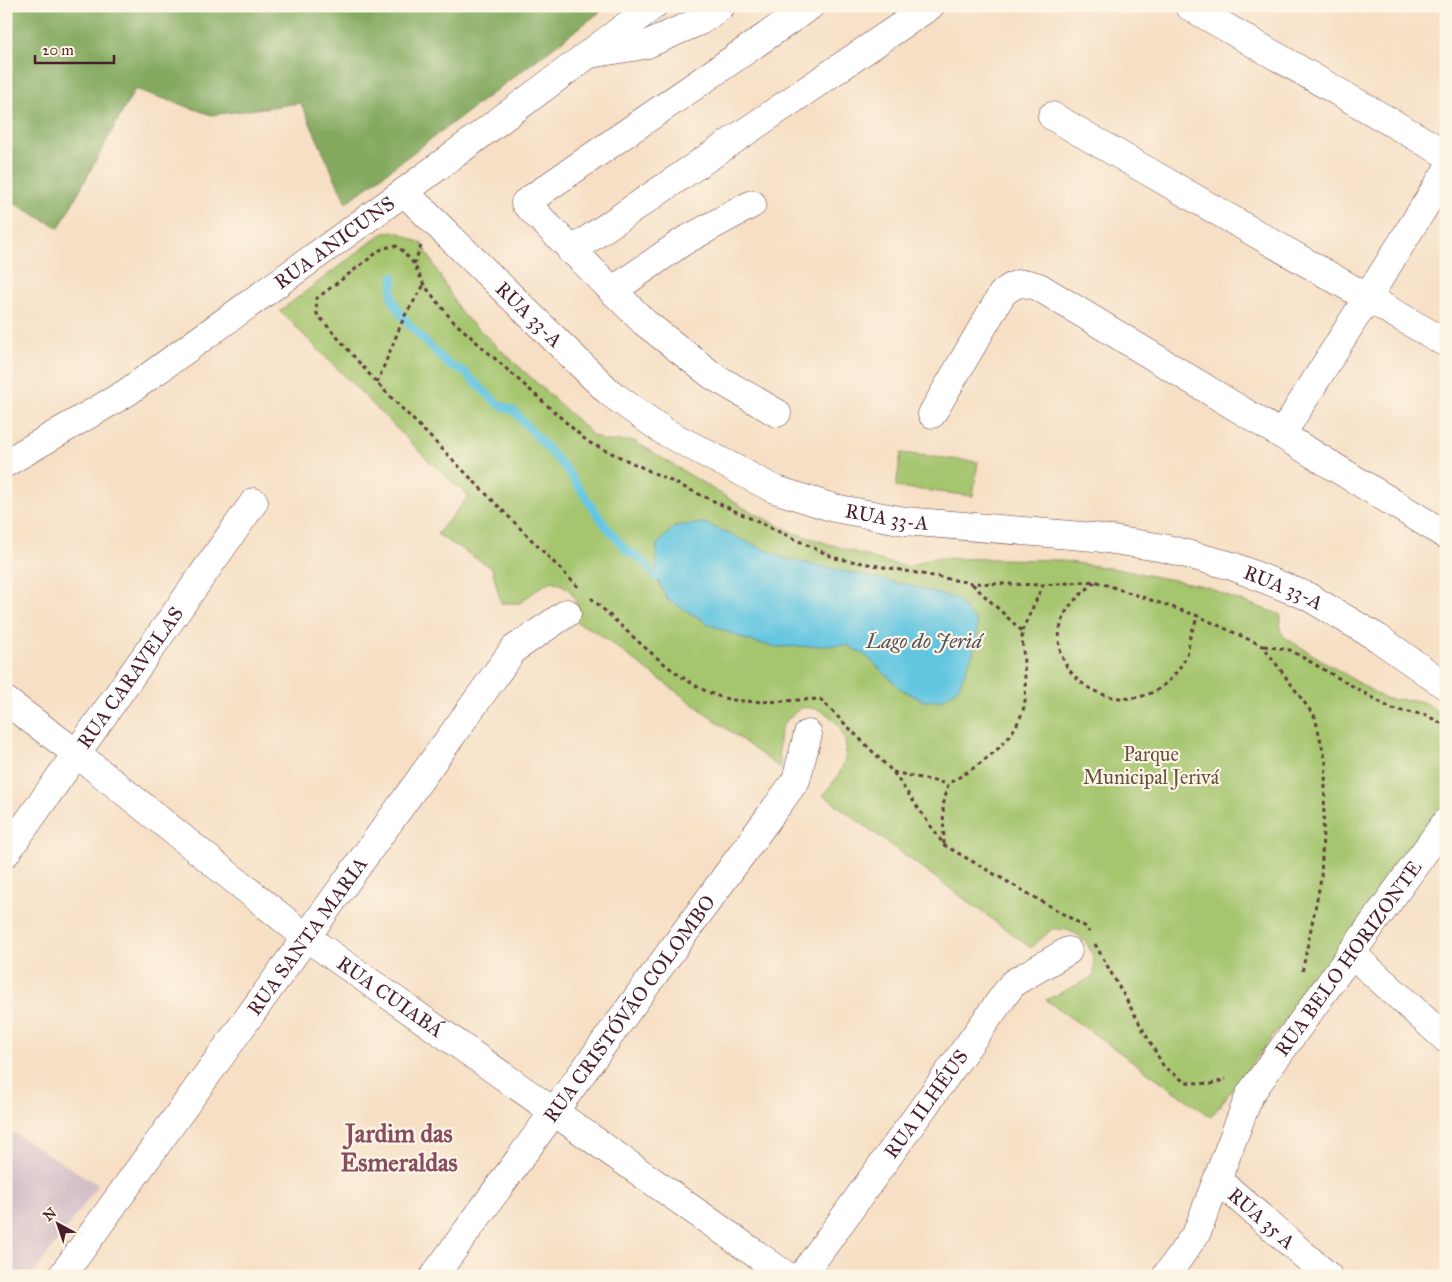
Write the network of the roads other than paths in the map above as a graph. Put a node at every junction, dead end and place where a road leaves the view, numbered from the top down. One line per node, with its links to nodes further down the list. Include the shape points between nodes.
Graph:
1 (652, 6): 6 (street, RUA ANICUNS)
2 (721, 6): 6 (street, via 700,22 645,45)
3 (810, 6): 12 (street, via 525,203)
4 (930, 6): 12 (street)
5 (1189, 6): 8 (street)
6 (586, 54): 10 (street, RUA ANICUNS)
7 (1052, 116): 14 (street)
8 (1446, 154)
9 (1446, 172): 14 (street)
10 (404, 192): 19 (street, RUA ANICUNS, via 126,393); 23 (street, RUA 33-A, via 610,393 665,432 774,489 834,508 905,521 1094,537 1164,548 1232,566 1307,596 1378,638)
11 (752, 204): 13 (street, via 684,240)
12 (571, 252): 13 (street)
13 (612, 291): 16 (street, via 644,322 713,376)
14 (1367, 298): 15 (street); 18 (street)
15 (1446, 343)
16 (777, 414)
17 (932, 414): 18 (street, via 1002,294 1013,284 1026,282)
18 (1282, 434): 21 (street)
19 (6, 463)
20 (254, 502): 26 (street, RUA CARAVELAS)
21 (1446, 535)
22 (567, 614): 29 (street, RUA SANTA MARIA, via 514,649)
23 (1446, 686)
24 (6, 701): 26 (street, RUA CUIABÁ)
25 (808, 734): 33 (street, RUA CRISTÓVÃO COLOMBO, via 796,780)
26 (76, 753): 28 (street, RUA CARAVELAS); 29 (street, RUA CUIABÁ)
27 (1446, 822): 31 (street, RUA BELO HORIZONTE)
28 (6, 852)
29 (306, 937): 33 (street, RUA CUIABÁ); 35 (street, RUA SANTA MARIA)
30 (1068, 951): 38 (street, RUA ILHÉUS, via 1013,983)
31 (1351, 953): 32 (street); 34 (street, RUA BELO HORIZONTE, via 1250,1094)
32 (1446, 1039)
33 (554, 1112): 36 (street, RUA CRISTÓVÃO COLOMBO); 37 (street, RUA CUIABÁ)
34 (1218, 1180): 39 (street, RUA BELO HORIZONTE, via 1197,1232); 40 (street, RUA 35 A)
35 (62, 1276)
36 (434, 1276)
37 (787, 1276)
38 (802, 1276)
39 (1166, 1276)
40 (1328, 1276)

